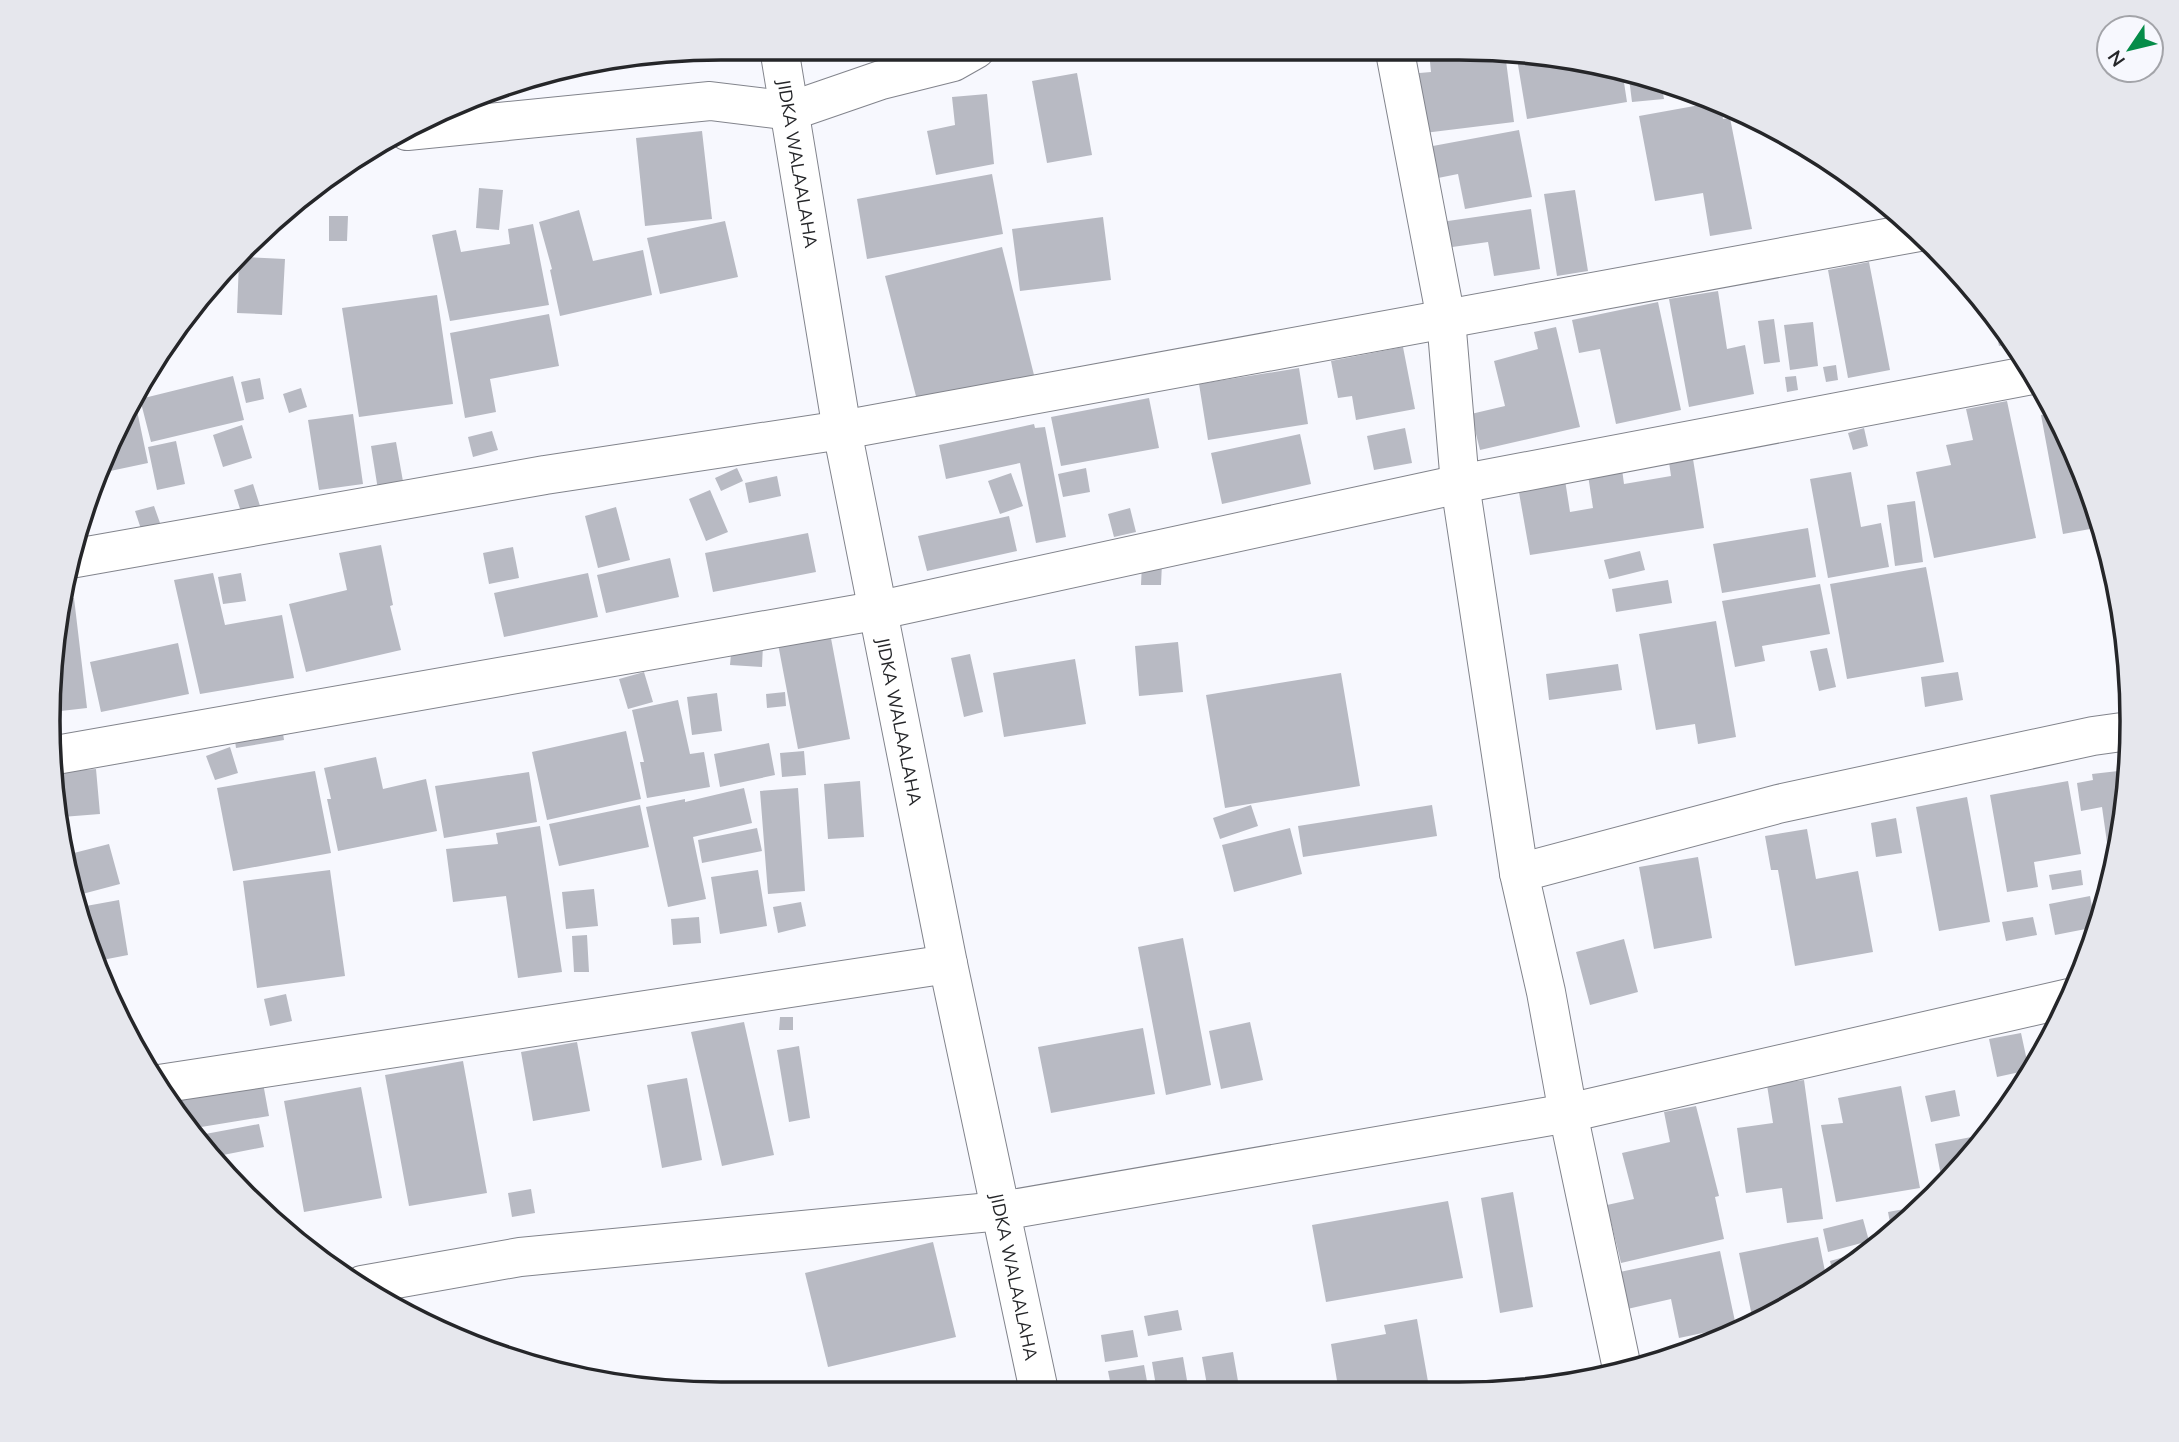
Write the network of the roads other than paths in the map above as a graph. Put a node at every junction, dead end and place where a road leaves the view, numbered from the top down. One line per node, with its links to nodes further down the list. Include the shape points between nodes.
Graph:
1 (781, 59): 4 (street, JIDKA WALAALAHA)
2 (958, 59): 4 (street)
3 (1396, 59): 7 (street)
4 (791, 111): 5 (street, via 710,101); 9 (street, JIDKA WALAALAHA)
5 (426, 129)
6 (1906, 234): 7 (street)
7 (1446, 319): 9 (street); 10 (street)
8 (2023, 377): 10 (street)
9 (842, 430): 11 (street, via 545,475); 12 (street, JIDKA WALAALAHA)
10 (1460, 484): 12 (street); 15 (street)
11 (80, 557)
12 (880, 610): 14 (street); 16 (street, JIDKA WALAALAHA)
13 (2119, 732): 15 (street, via 1778,804)
14 (61, 754)
15 (1519, 873): 19 (street)
16 (948, 964): 18 (street); 20 (street, JIDKA WALAALAHA)
17 (2057, 1001): 19 (street)
18 (167, 1083)
19 (1568, 1113): 20 (street); 22 (street)
20 (1001, 1211): 21 (street, via 520,1257); 23 (street, JIDKA WALAALAHA)
21 (373, 1283)
22 (1621, 1362)
23 (1037, 1382)

